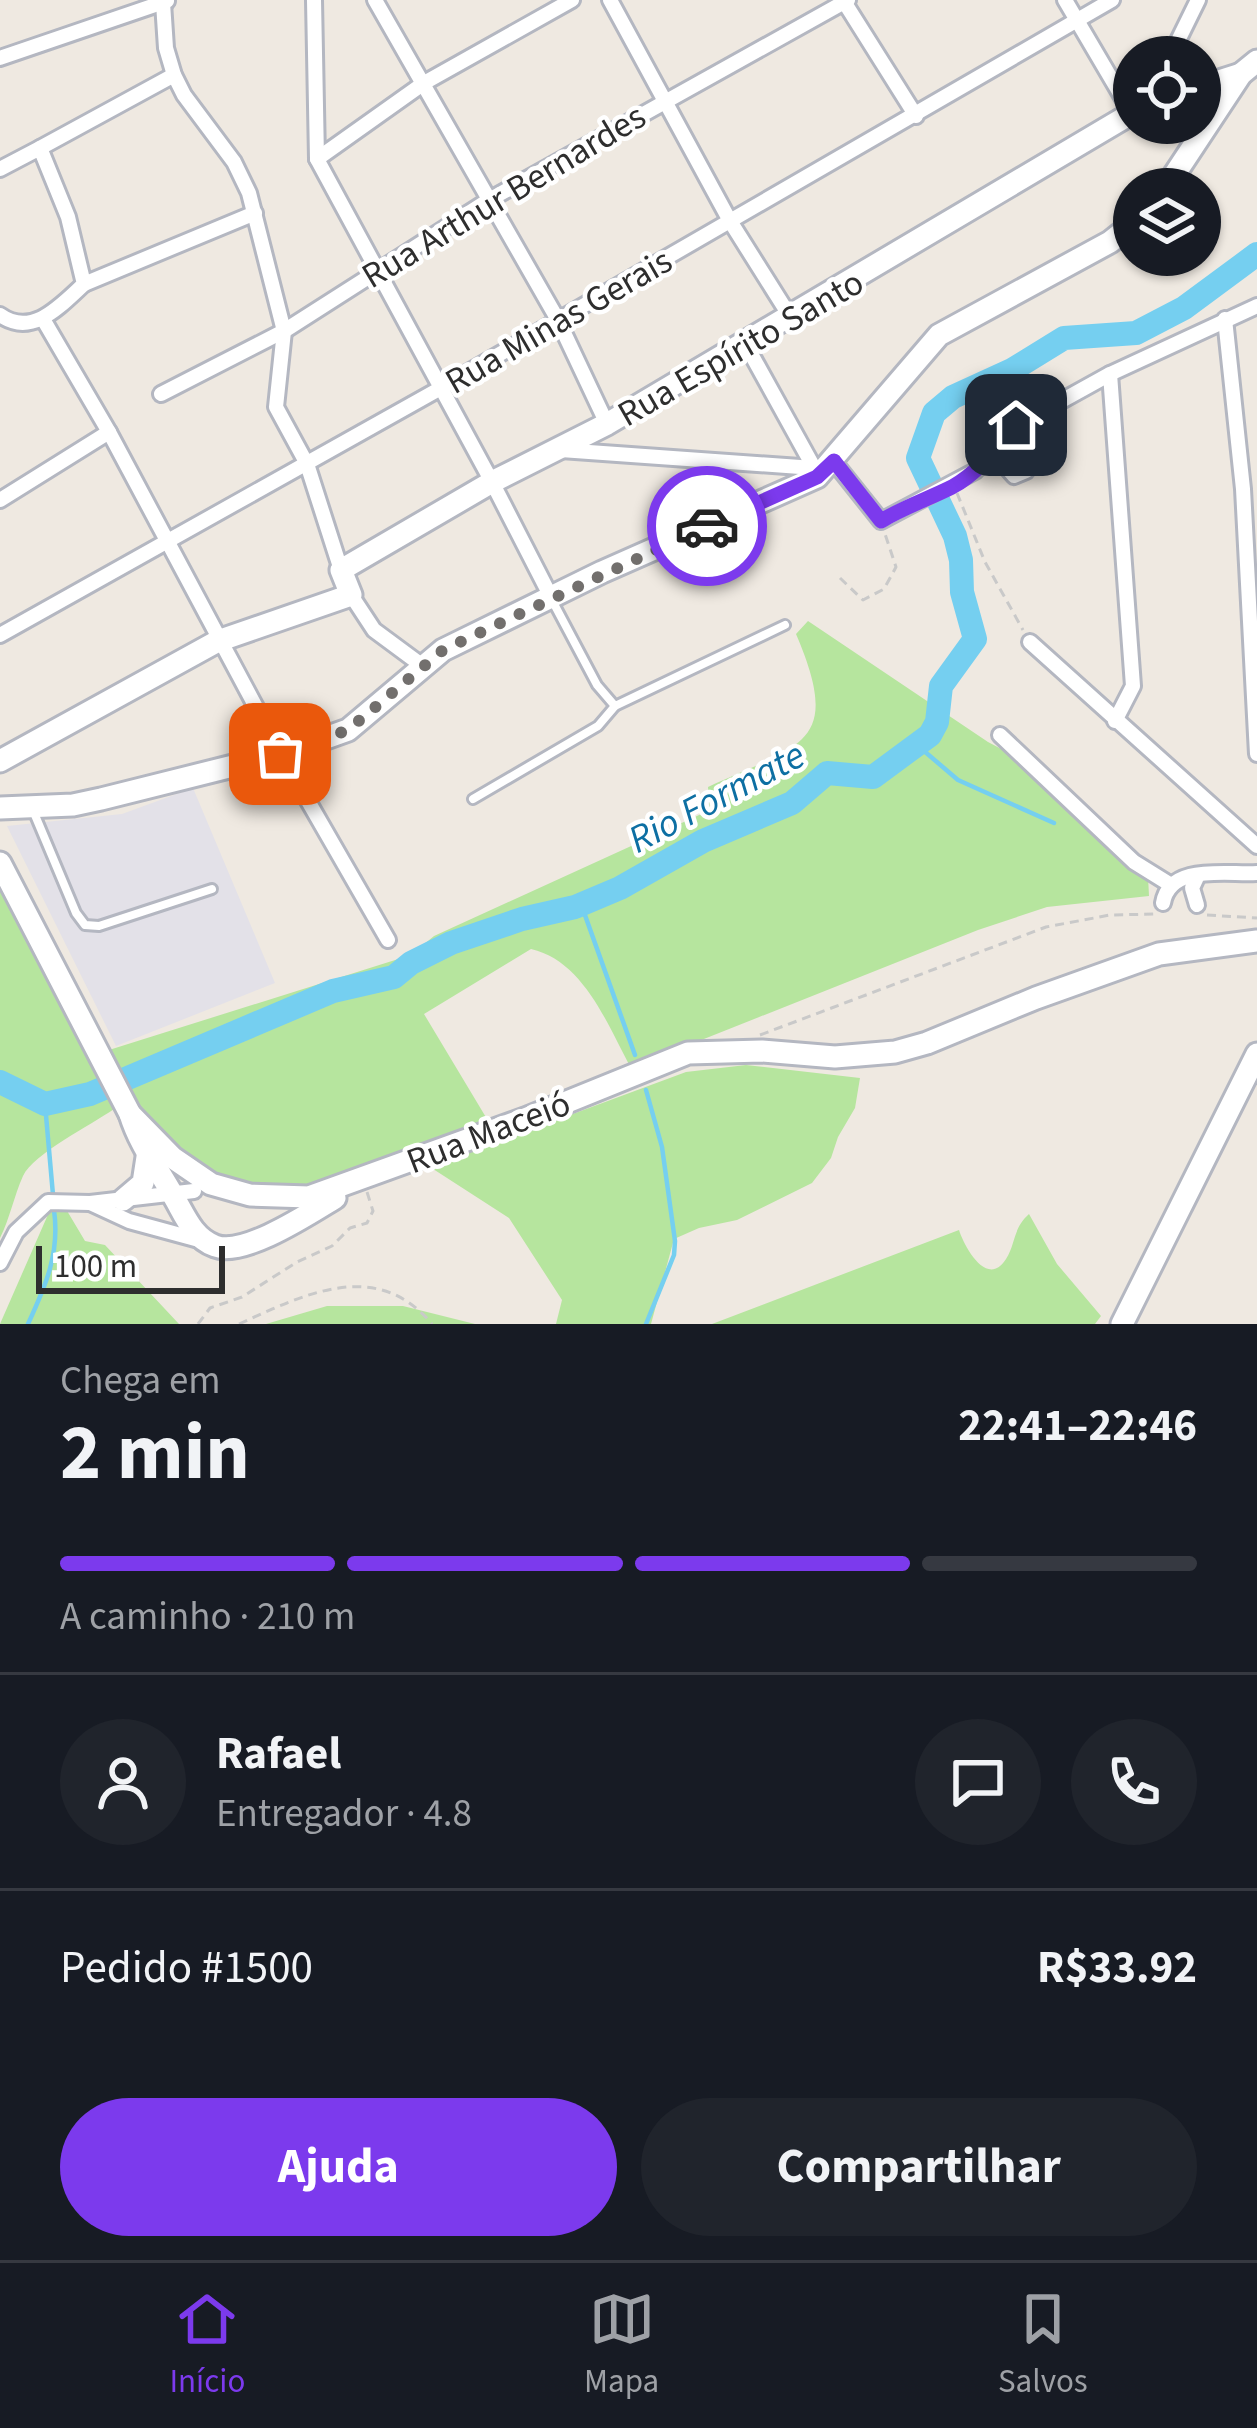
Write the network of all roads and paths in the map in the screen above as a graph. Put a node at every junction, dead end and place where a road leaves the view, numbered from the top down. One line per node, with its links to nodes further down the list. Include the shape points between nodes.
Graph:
1 (314, 0): 21 (street)
2 (374, 0): 16 (street)
3 (572, 0): 16 (street)
4 (610, 0): 17 (street)
5 (1065, 0): 10 (street)
6 (1112, 0): 10 (street, Rua Minas Gerais)
7 (1198, 0): 11 (street)
8 (168, 1): 12 (street); 13 (street)
9 (845, 1): 17 (street, Rua Arthur Bernardes); 18 (street)
10 (1078, 21): 15 (street); 18 (street, Rua Minas Gerais)
11 (1180, 36)
12 (0, 58)
13 (174, 75): 20 (street); 25 (street, via 234,162)
14 (1229, 79): 22 (street)
15 (1113, 80)
16 (424, 83): 21 (street); 24 (street)
17 (663, 100): 24 (street, Rua Arthur Bernardes); 26 (street)
18 (916, 116): 26 (street, Rua Minas Gerais)
19 (1113, 125): 32 (street, Rua Espírito Santo)
20 (40, 148): 23 (street); 29 (street)
21 (317, 159): 28 (street)
22 (1177, 168)
23 (0, 169)
24 (489, 200): 28 (street, Rua Arthur Bernardes); 35 (street)
25 (255, 213): 29 (street); 36 (street)
26 (730, 220): 32 (street); 35 (street, Rua Minas Gerais)
27 (1113, 240): 47 (street, via 939,335)
28 (376, 268): 36 (street, Rua Arthur Bernardes); 39 (street)
29 (84, 284): 33 (street)
30 (1257, 306): 34 (street)
31 (0, 315): 33 (street, via 14,324)
32 (791, 317): 37 (street, Rua Espírito Santo)
33 (43, 319): 43 (street)
34 (1225, 319): 38 (street); 50 (street)
35 (558, 320): 39 (street, Rua Minas Gerais); 41 (street)
36 (284, 332): 40 (street, Rua Arthur Bernardes); 46 (street, via 276,407)
37 (745, 343): 41 (street, Rua Espírito Santo); 47 (street)
38 (1110, 374): 42 (street); 65 (street, via 1133,686)
39 (442, 388): 46 (street, Rua Minas Gerais); 48 (street)
40 (161, 394)
41 (608, 424): 44 (street, Rua Espírito Santo)
42 (1016, 425): 45 (street); 45 (street, via 1030,442 1027,471 1014,476)
43 (109, 432): 51 (street); 53 (street)
44 (556, 450): 47 (street); 48 (street, Rua Espírito Santo)
45 (993, 452): 49 (street)
46 (307, 464): 53 (street, Rua Minas Gerais); 54 (street)
47 (822, 468): 52 (street); 56 (street)
48 (492, 482): 54 (street, Rua Espírito Santo); 56 (street)
49 (953, 486): 52 (street); 61 (path)
50 (1250, 488): 63 (street)
51 (0, 500)
52 (881, 521): 55 (path, via 896,567 884,590 863,600)
53 (167, 542): 59 (street, Rua Minas Gerais); 60 (street)
54 (340, 570): 57 (street)
55 (840, 578)
56 (550, 598): 62 (street, via 443,650); 64 (lane)
57 (341, 599): 60 (street); 62 (street)
58 (785, 625): 64 (lane)
59 (0, 634)
60 (218, 641): 67 (street); 69 (street)
61 (1030, 642): 65 (street)
62 (419, 671): 67 (street, via 348,730)
63 (1255, 690): 68 (street)
64 (615, 706): 70 (lane, via 598,726)
65 (1115, 721): 73 (street)
66 (1000, 735): 78 (street, via 1134,862)
67 (280, 754): 71 (street, via 74,805); 82 (street)
68 (1257, 754)
69 (0, 761)
70 (472, 799)
71 (32, 806): 72 (street); 79 (lane, via 85,926)
72 (0, 808)
73 (1257, 846)
74 (0, 863): 77 (street, Rua Maceió)
75 (1257, 873): 76 (street)
76 (1198, 875): 78 (street); 81 (street)
77 (6, 881): 87 (street, Rua Maceió)
78 (1171, 885): 80 (street)
79 (212, 889)
80 (1162, 903)
81 (1197, 905)
82 (388, 940)
83 (1257, 941): 84 (street, Rua Maceió)
84 (1221, 944): 85 (street); 89 (street, Rua Maceió, via 1159,954 896,1052 688,1053)
85 (1257, 958)
86 (1257, 1054): 100 (street)
87 (130, 1114): 88 (street, Rua Maceió); 90 (street, Rua Maceió)
88 (147, 1157): 90 (street, Rua Maceió); 92 (street, via 143,1183)
89 (365, 1179): 91 (street, Rua Maceió, via 309,1197); 94 (street, Rua Maceió); 97 (path, via 373,1218 210,1308)
90 (192, 1189): 91 (street, Rua Maceió); 92 (street); 95 (street, via 188,1224)
91 (250, 1195): 94 (street, via 260,1218)
92 (123, 1199): 93 (street)
93 (90, 1204): 95 (street); 96 (street, via 48,1202 16,1232)
94 (251, 1243): 95 (street, Rua Maceió)
95 (217, 1248)
96 (0, 1262)
97 (198, 1324)
98 (239, 1324): 99 (path, via 311,1292 346,1286 385,1292)
99 (432, 1324)
100 (1122, 1324)

